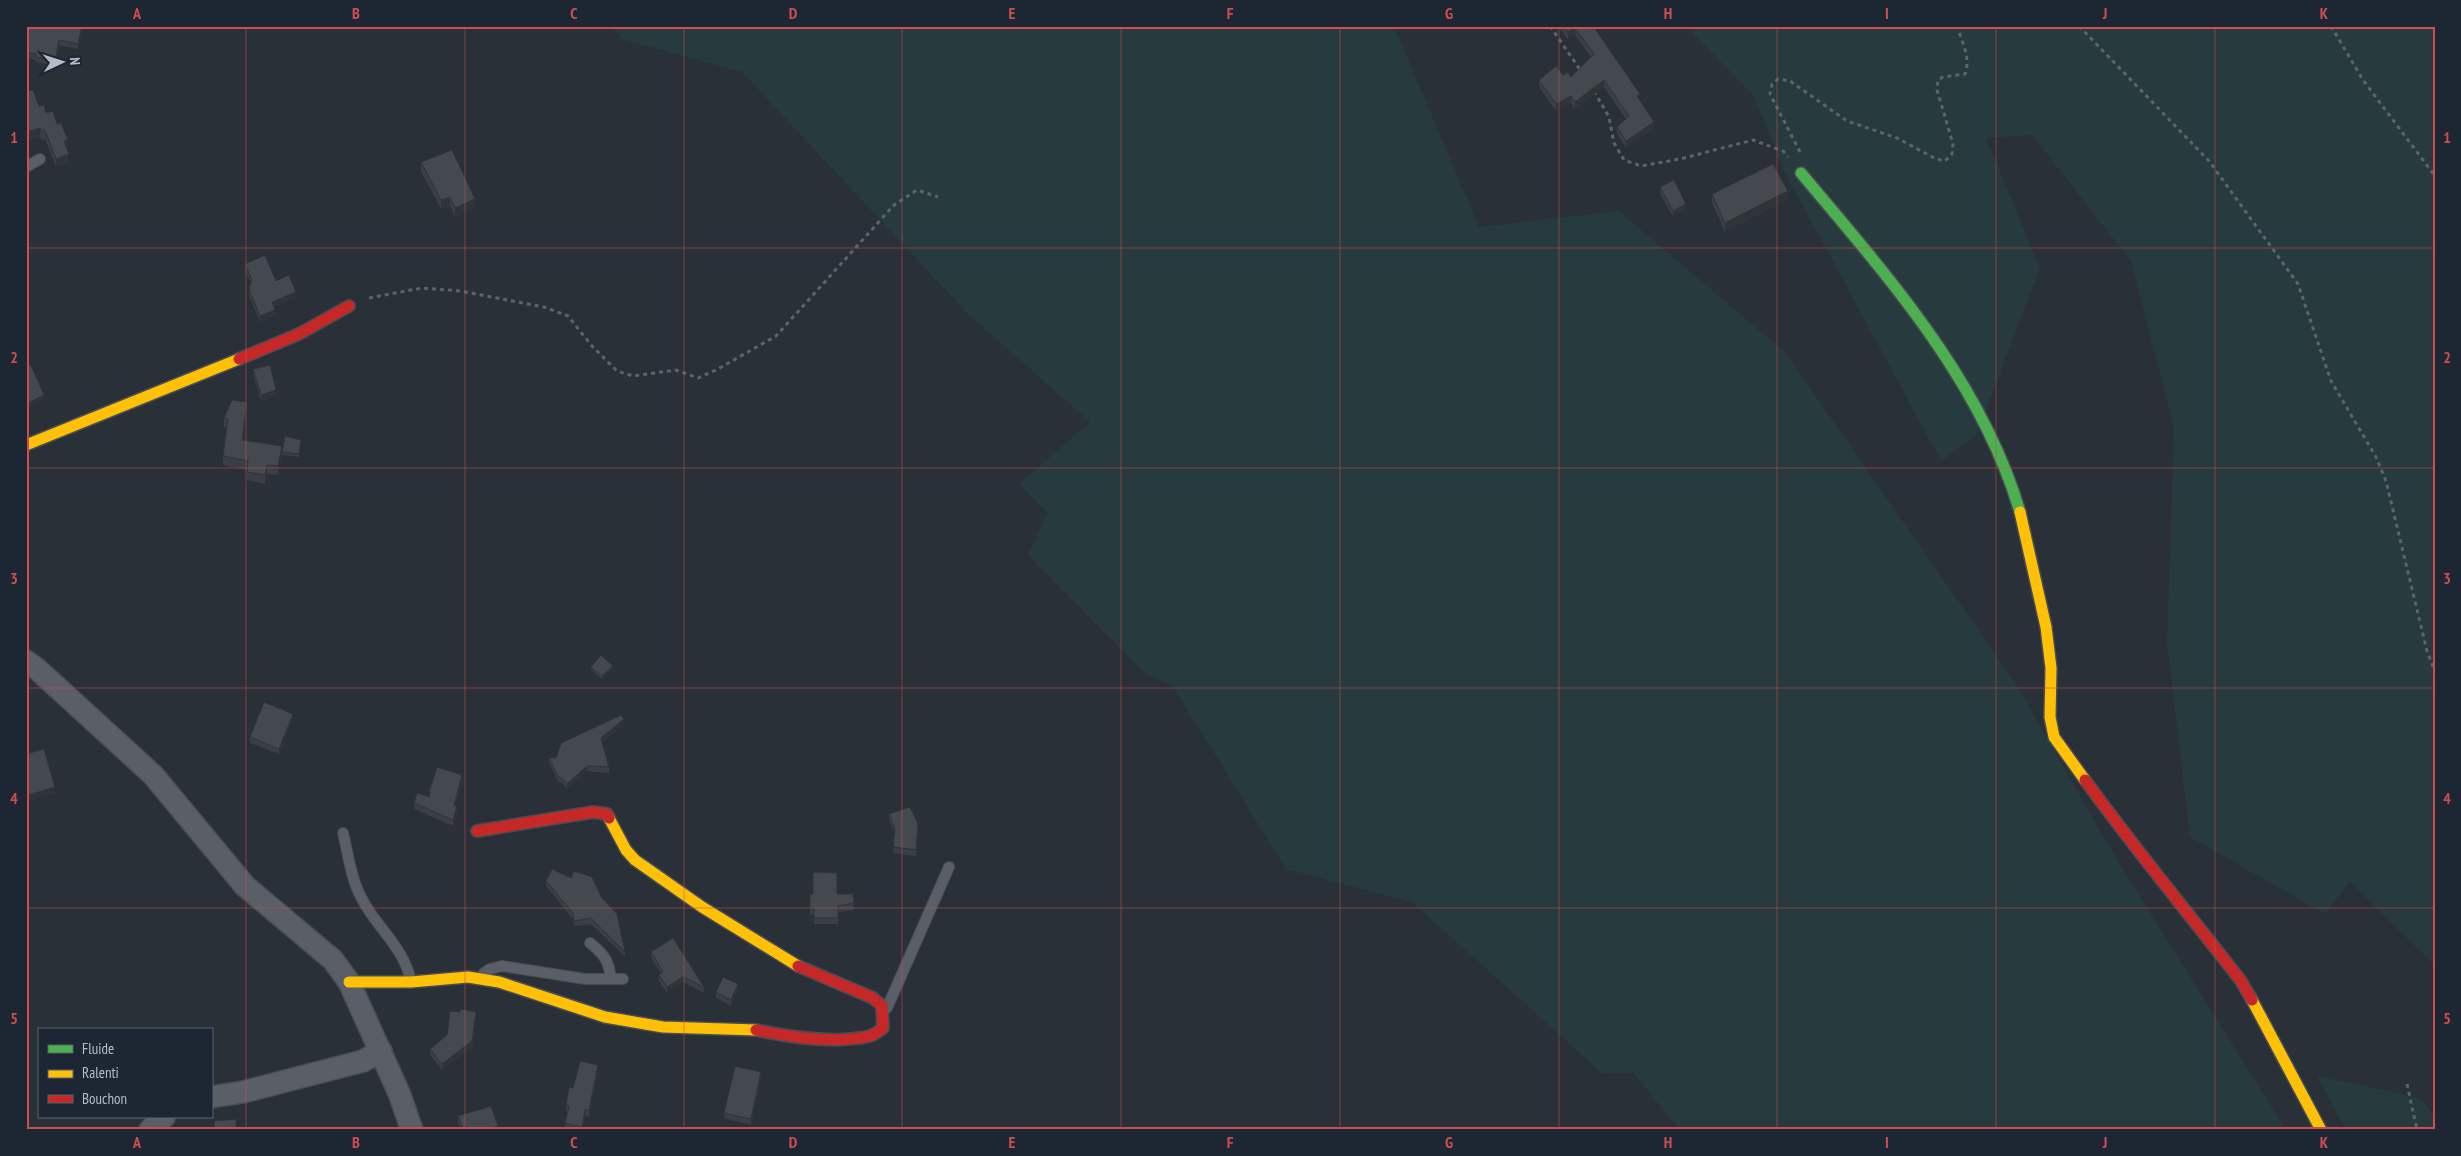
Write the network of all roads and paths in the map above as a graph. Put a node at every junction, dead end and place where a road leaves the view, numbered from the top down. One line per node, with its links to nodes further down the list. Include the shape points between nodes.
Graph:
1 (1550, 26): 5 (path)
2 (1956, 26): 7 (path, via 1968,66 1965,74 1938,80 1937,90 1952,144 1952,154 1945,161 1897,138 1847,121 1790,82 1778,79 1772,84 1770,94)
3 (2079, 26): 16 (path, via 2209,161 2298,284 2331,381 2376,457 2386,481 2427,651)
4 (2330, 26): 11 (path, via 2363,80)
5 (1585, 76)
6 (1590, 84): 10 (path, via 1609,117 1614,143 1624,160 1641,166 1752,140 1783,151)
7 (1803, 156)
8 (40, 158): 9 (lane)
9 (26, 167)
10 (1801, 173): 33 (street, via 1912,305 1958,374 1999,452 2017,495 2044,618 2051,660 2049,720 2054,737 2135,848 2159,874 2241,981)
11 (2435, 176)
12 (938, 197): 13 (path, via 917,190 894,205 776,336 698,378 676,370 633,376 618,371 568,316 544,307 460,291 422,288 374,297)
13 (349, 306): 14 (street, via 299,334)
14 (26, 445)
15 (26, 661): 24 (street, via 153,775 245,886 334,960)
16 (2435, 672)
17 (477, 830): 26 (street, via 593,812 607,814 622,844 635,860 702,907 796,965 873,998 882,1006)
18 (343, 833): 25 (lane, via 361,897 403,959)
19 (948, 867): 26 (lane)
20 (590, 944): 22 (lane, via 605,956 610,965)
21 (478, 978): 22 (lane, via 490,969 502,966 585,979); 25 (street); 26 (street, via 500,982 604,1017 663,1027 752,1029 783,1036 837,1039 871,1036 883,1028)
22 (611, 979): 23 (lane)
23 (622, 979)
24 (349, 982): 25 (street); 27 (street)
25 (411, 982)
26 (884, 1015)
27 (381, 1051): 29 (street, via 364,1061); 32 (street)
28 (2407, 1084): 34 (path)
29 (212, 1097)
30 (163, 1118): 31 (street)
31 (150, 1130)
32 (412, 1130)
33 (2321, 1130)
34 (2417, 1130)

